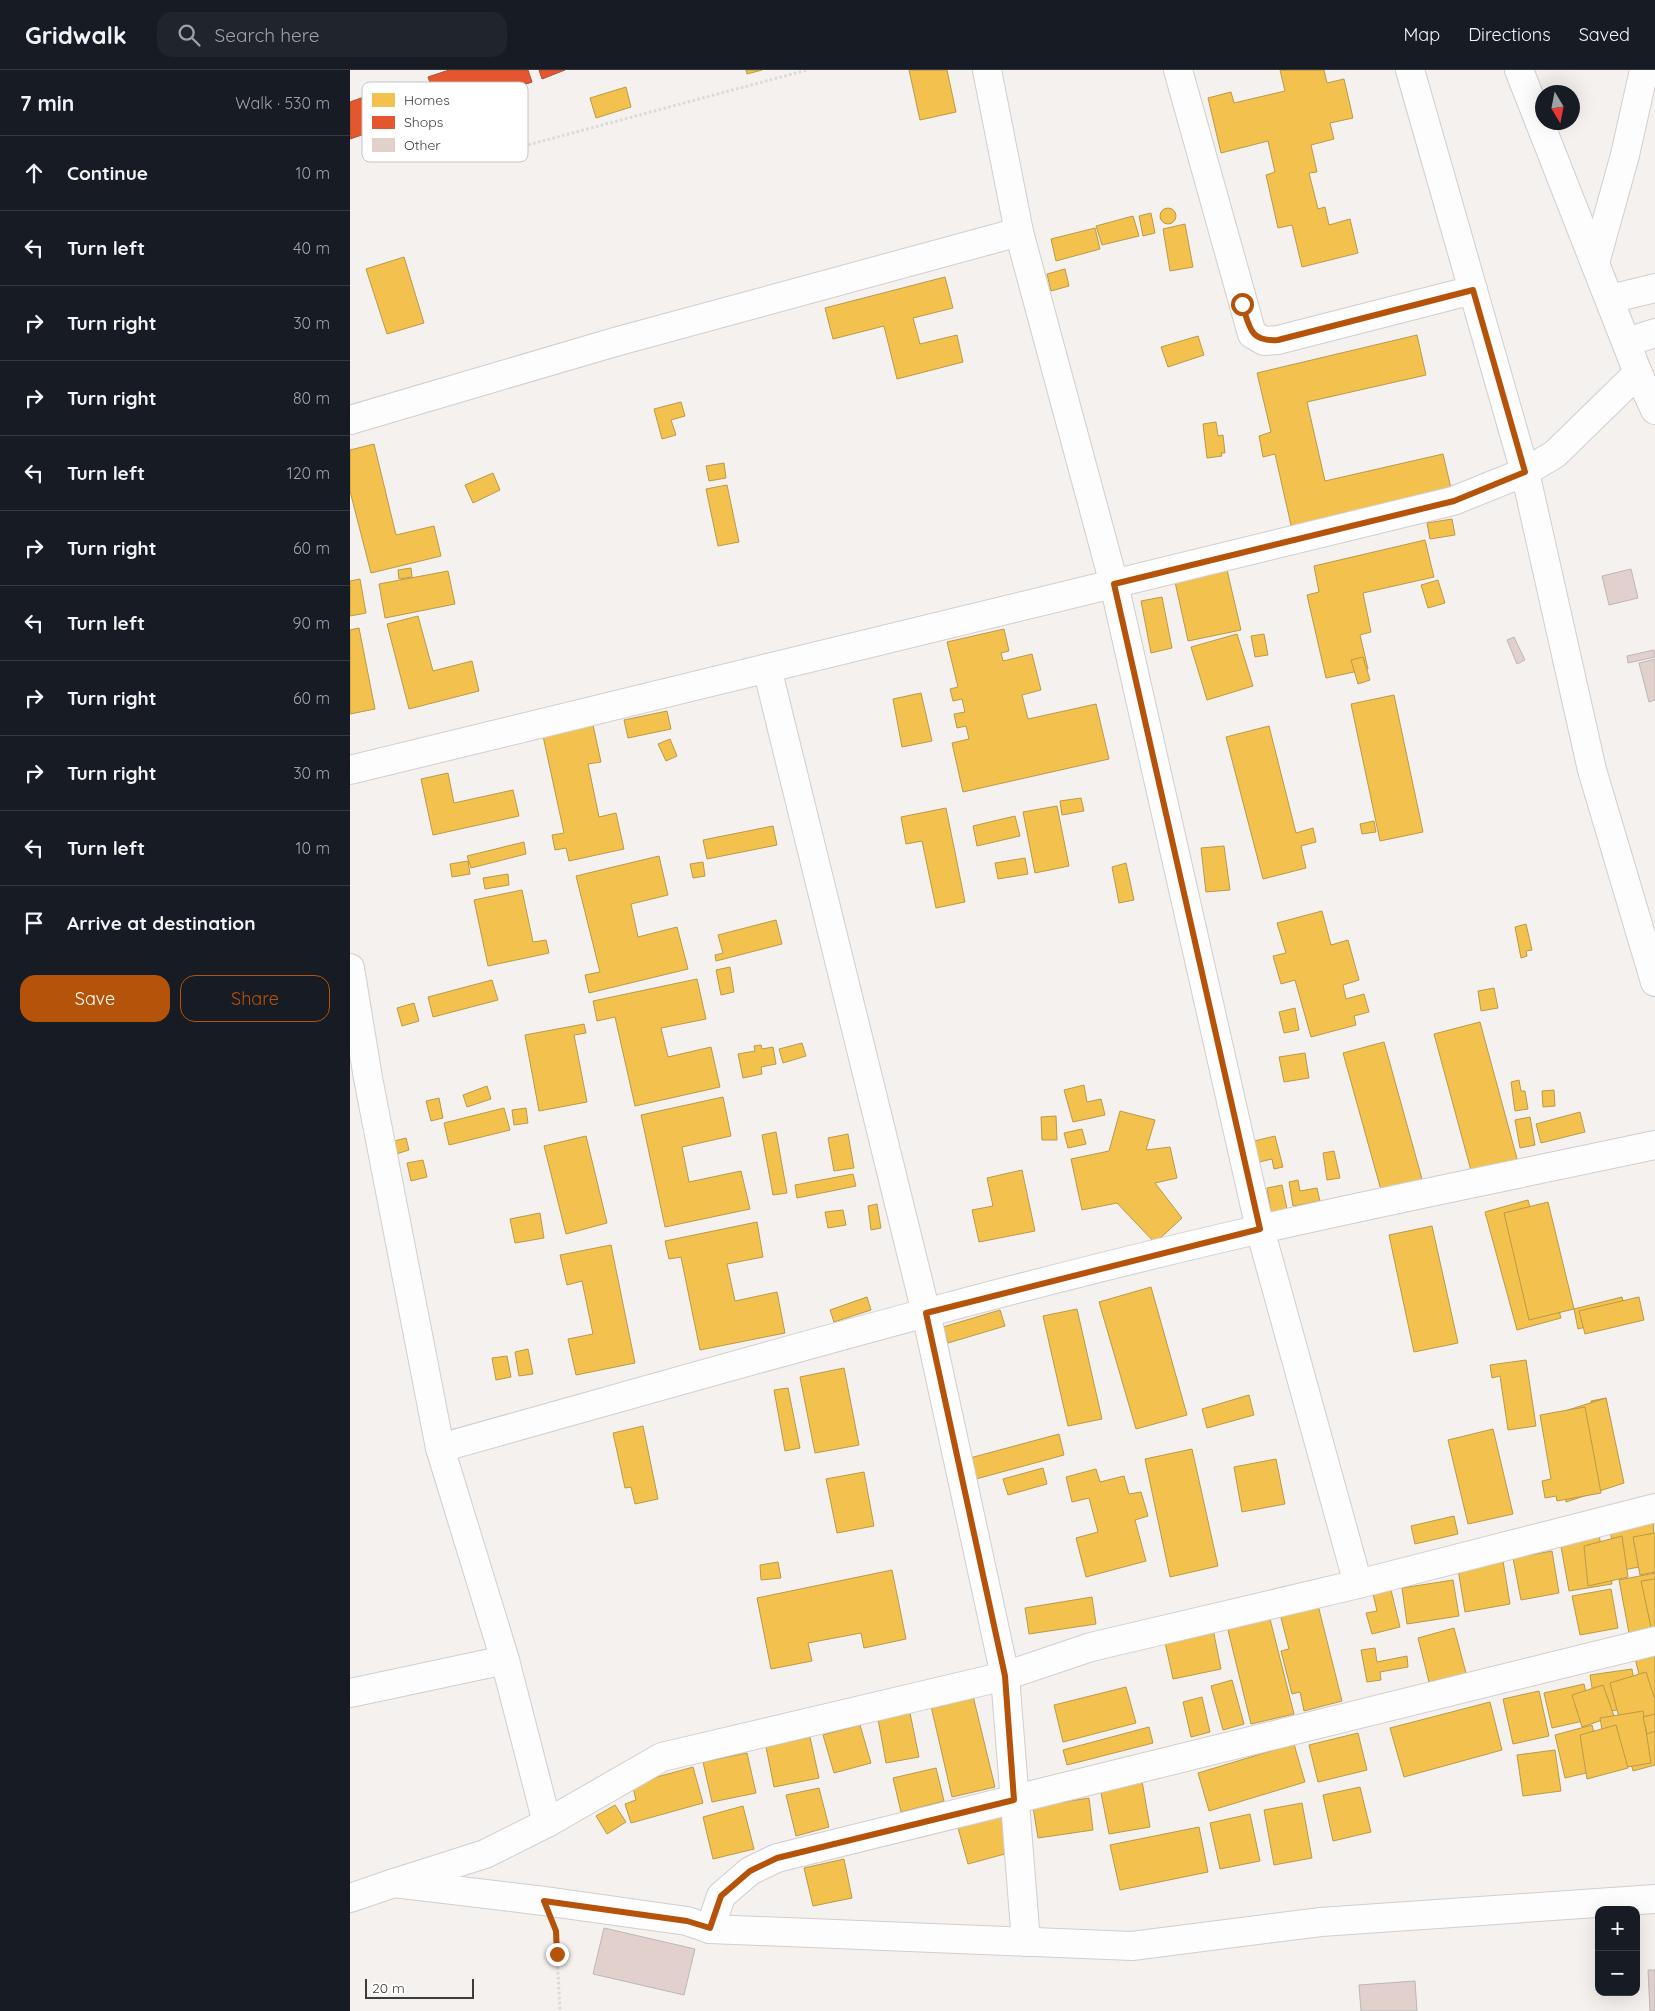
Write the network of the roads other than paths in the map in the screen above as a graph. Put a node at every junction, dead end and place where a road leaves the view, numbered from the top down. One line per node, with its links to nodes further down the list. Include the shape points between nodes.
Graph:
1 (987, 70): 6 (street)
2 (1178, 70): 9 (street, via 1252,334 1264,341 1278,340)
3 (1410, 70): 9 (street)
4 (1519, 70): 7 (street)
5 (1644, 70): 7 (street, via 1625,155)
6 (1019, 232): 15 (street, via 615,342); 17 (street)
7 (1595, 263): 10 (street)
8 (1655, 288): 10 (street)
9 (1473, 290): 16 (street)
10 (1610, 299): 12 (street)
11 (1655, 333): 12 (street)
12 (1627, 342): 13 (street)
13 (1638, 372): 14 (street); 16 (street, via 1555,454)
14 (1655, 410)
15 (350, 420)
16 (1525, 472): 17 (street, via 1454,501); 21 (street, via 1592,770)
17 (1114, 584): 18 (street); 23 (street)
18 (767, 668): 19 (street); 24 (street)
19 (350, 770)
20 (350, 968): 25 (street, via 368,1078)
21 (1655, 982)
22 (1655, 1145): 23 (street)
23 (1260, 1229): 24 (street); 27 (street)
24 (926, 1313): 25 (street); 30 (street)
25 (440, 1448): 29 (street)
26 (1655, 1508): 27 (street)
27 (1358, 1584): 30 (street, via 1091,1647)
28 (1655, 1642): 32 (street)
29 (505, 1660): 31 (street); 33 (street)
30 (1005, 1676): 32 (street); 33 (street, via 662,1757)
31 (350, 1693)
32 (1014, 1800): 37 (street, via 777,1858 750,1871 721,1896); 38 (street)
33 (547, 1823): 34 (street, via 485,1854)
34 (394, 1883): 35 (street); 37 (street, via 687,1921)
35 (350, 1898)
36 (1655, 1899): 38 (street, via 1322,1922 1132,1946)
37 (710, 1928): 38 (street)
38 (1026, 1942)

